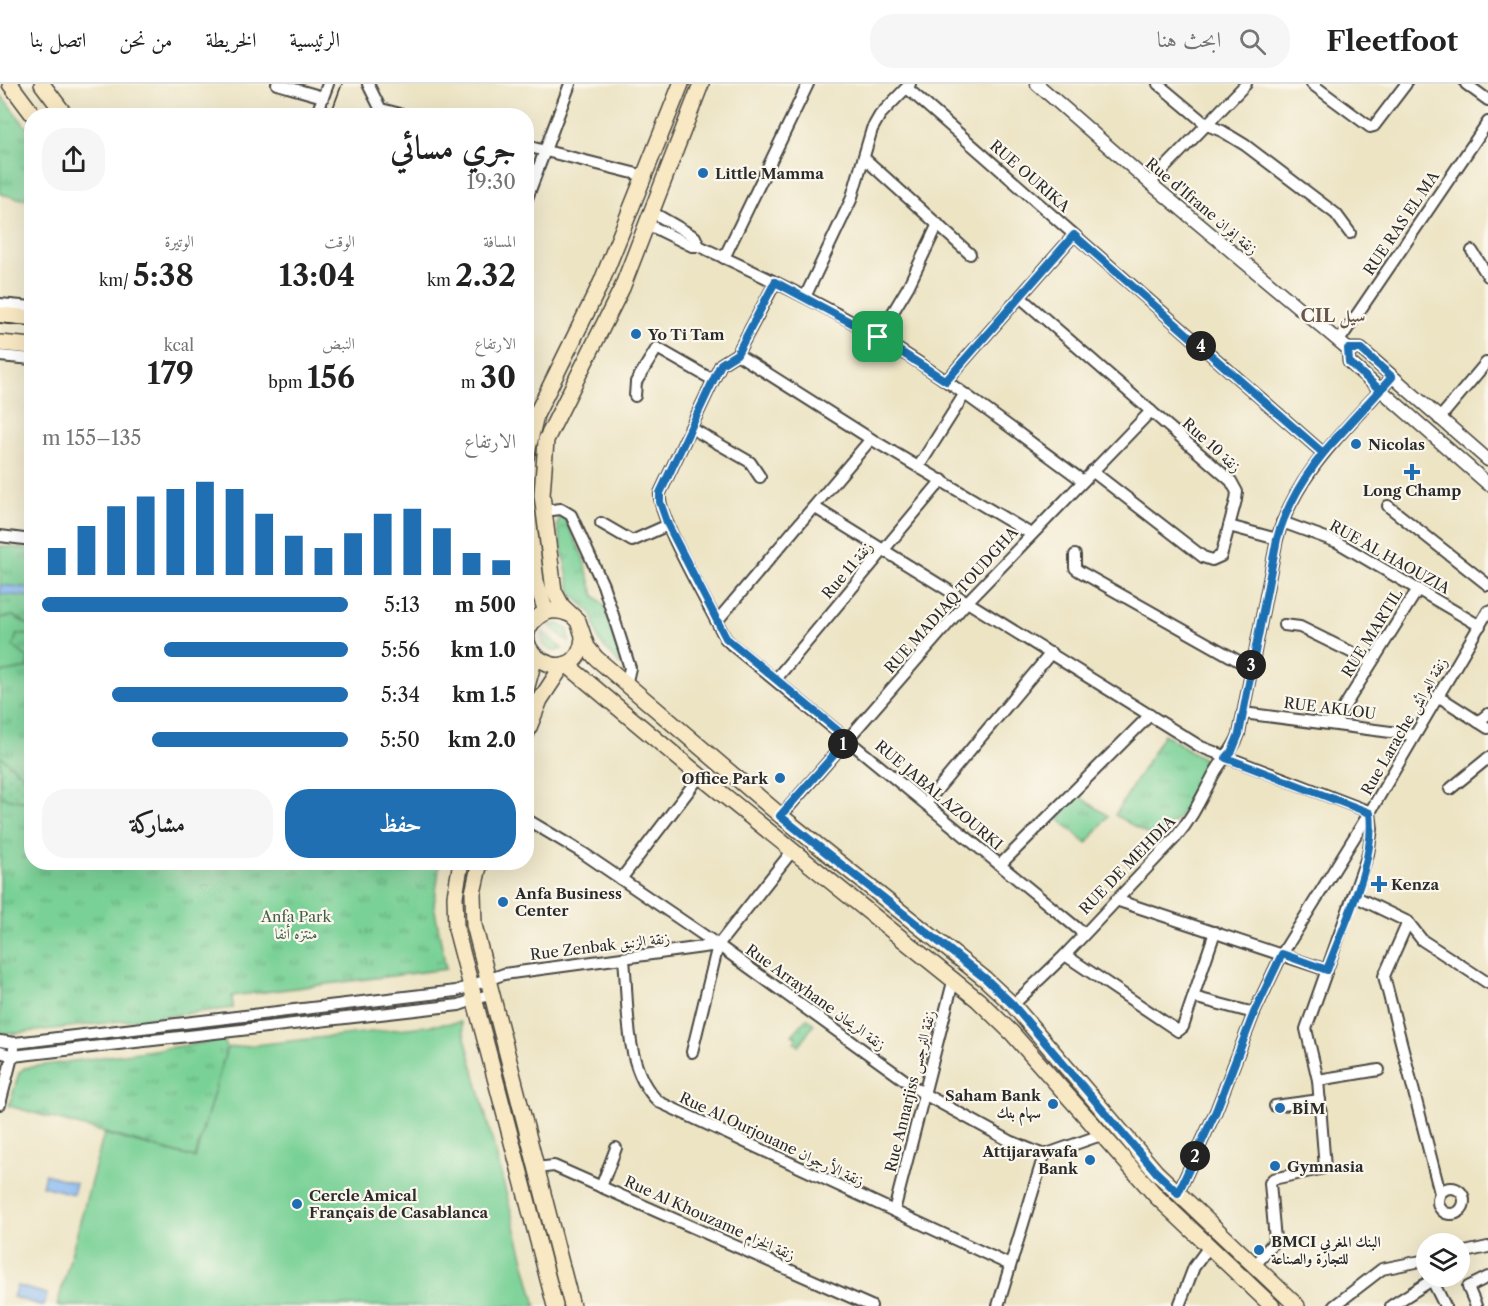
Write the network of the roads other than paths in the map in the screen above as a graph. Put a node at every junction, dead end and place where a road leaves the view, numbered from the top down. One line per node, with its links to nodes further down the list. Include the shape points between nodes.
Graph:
1 (9, 84): 19 (main road)
2 (42, 84): 20 (main road)
3 (277, 84): 17 (street)
4 (328, 84): 17 (street)
5 (368, 84): 22 (street)
6 (570, 84): 26 (street)
7 (681, 84): 28 (main road)
8 (701, 84): 31 (main road)
9 (808, 84): 37 (street)
10 (1037, 84): 30 (street, Rue d'Ifrane زنقة إفران)
11 (1158, 84): 24 (street)
12 (1245, 84): 24 (street)
13 (1312, 84): 14 (street, via 1365,126 1374,126)
14 (1406, 84)
15 (1466, 84): 18 (street)
16 (908, 86): 27 (street, via 880,115); 34 (street, RUE OURIKA)
17 (323, 98): 21 (street)
18 (1488, 100)
19 (28, 108)
20 (60, 108)
21 (319, 108)
22 (381, 108)
23 (1488, 122): 49 (street, RUE RAS EL MA)
24 (1206, 125): 30 (street); 33 (street, via 1245,145 1335,214)
25 (534, 148): 26 (street)
26 (545, 150): 28 (street); 29 (street)
27 (864, 158): 32 (street); 40 (street, via 836,235)
28 (645, 176): 61 (main road, via 583,323)
29 (534, 180)
30 (1150, 183): 49 (street, Rue d'Ifrane زنقة إفران)
31 (650, 218): 37 (street, via 692,246); 75 (main road, via 607,320 549,431 542,464)
32 (938, 225): 36 (street); 46 (street)
33 (1350, 233)
34 (1074, 235): 41 (street); 65 (street, RUE OURIKA)
35 (1472, 250): 38 (street)
36 (970, 254)
37 (724, 258): 39 (street)
38 (1487, 274)
39 (775, 282): 40 (street); 50 (street)
40 (805, 297): 46 (street)
41 (1020, 297): 56 (street); 60 (street, Rue 10 زنقة)
42 (0, 304): 43 (street)
43 (24, 306)
44 (0, 315): 45 (main road)
45 (24, 317)
46 (878, 337): 56 (street)
47 (0, 343): 48 (main road)
48 (24, 345)
49 (1344, 345): 54 (street, Rue d'Ifrane زنقة إفران, via 1361,349); 57 (street, Rue d'Ifrane زنقة إفران, via 1349,362)
50 (737, 354): 55 (street, via 725,360); 64 (street)
51 (0, 356): 52 (street)
52 (24, 358)
53 (1486, 363): 62 (street)
54 (1392, 377): 57 (street, RUE DE MEHDIA); 62 (street, Rue d'Ifrane زنقة إفران)
55 (713, 380): 59 (street, via 657,348 636,382); 63 (street)
56 (946, 381): 58 (street)
57 (1380, 390): 65 (street, RUE DE MEHDIA); 72 (street, Rue d'Ifrane زنقة إفران)
58 (964, 395): 67 (street); 71 (street)
59 (635, 396)
60 (1151, 411): 68 (street, RUE MADIAQ TOUDGHA); 79 (street, Rue 10 زنقة, via 1234,486 1237,492)
61 (534, 413)
62 (1439, 418): 66 (street, Rue d'Ifrane زنقة إفران)
63 (691, 428): 69 (street, via 750,462); 78 (street, RUE JABAL AZOURKI, via 660,493)
64 (871, 439): 67 (street); 74 (street)
65 (1323, 453): 76 (street, RUE DE MEHDIA, via 1294,494)
66 (1488, 460)
67 (919, 466): 70 (street)
68 (1092, 471): 71 (street, RUE MADIAQ TOUDGHA); 79 (street, Rue 10 زنقة, via 1209,560 1221,556)
69 (760, 477)
70 (942, 480): 80 (street); 84 (street, Rue 11 زنقة)
71 (1083, 481): 80 (street, RUE MADIAQ TOUDGHA)
72 (1488, 484)
73 (1388, 506): 87 (street)
74 (814, 507): 84 (street); 95 (street)
75 (543, 511): 93 (main road, via 554,591); 106 (street, via 561,509 571,515 613,615 630,668)
76 (1282, 522): 83 (street, RUE DE MEHDIA); 88 (street, RUE AL HAOUZIA, via 1337,542)
77 (601, 523): 78 (street, via 632,541)
78 (668, 525): 95 (street, RUE JABAL AZOURKI)
79 (1229, 526): 83 (street)
80 (1031, 534): 89 (street, RUE MADIAQ TOUDGHA)
81 (0, 536): 82 (street)
82 (24, 539)
83 (1277, 539): 104 (street, RUE DE MEHDIA)
84 (883, 550): 89 (street); 105 (street, Rue 11 زنقة)
85 (1075, 555): 104 (street, via 1079,572)
86 (534, 574): 92 (main road)
87 (1488, 585)
88 (1418, 589): 97 (street, RUE AL HAOUZIA); 102 (street, RUE MARTIL)
89 (967, 602): 99 (street); 116 (street, RUE MADIAQ TOUDGHA)
90 (534, 604): 92 (main road)
91 (1488, 611): 97 (street, Rue Larache زنقة العرائش)
92 (545, 613): 93 (main road, via 557,610); 94 (main road)
93 (569, 614): 98 (main road, via 581,627)
94 (534, 621)
95 (717, 621): 105 (street, RUE JABAL AZOURKI, via 732,645)
96 (1284, 625): 102 (street, via 1300,627)
97 (1479, 626): 107 (street, Rue Larache زنقة العرائش)
98 (583, 638): 103 (main road, via 578,655); 106 (main road, via 590,652)
99 (1052, 653): 111 (street); 121 (street)
100 (535, 657): 101 (main road); 103 (main road, via 551,666)
101 (534, 661)
102 (1371, 662): 113 (street, RUE MARTIL)
103 (565, 664): 110 (main road); 119 (main road)
104 (1251, 668): 108 (street, RUE DE MEHDIA)
105 (776, 679): 116 (street, RUE JABAL AZOURKI)
106 (626, 685): 123 (main road)
107 (1438, 696): 112 (street); 115 (street, Rue Larache زنقة العرائش)
108 (1242, 712): 113 (street, RUE AKLOU); 117 (street, RUE DE MEHDIA, via 1237,742)
109 (1488, 714): 112 (street)
110 (534, 715)
111 (1150, 715): 117 (street); 126 (street)
112 (1478, 722): 114 (street)
113 (1334, 723): 115 (street, RUE AKLOU)
114 (1488, 728)
115 (1414, 735): 122 (street, Rue Larache زنقة العرائش)
116 (848, 739): 121 (street, RUE JABAL AZOURKI); 123 (street, RUE MADIAQ TOUDGHA)
117 (1226, 758): 122 (street); 131 (street, RUE DE MEHDIA, via 1189,822)
118 (1488, 758): 120 (street)
119 (699, 776): 125 (main road); 129 (street)
120 (1450, 789)
121 (926, 803): 126 (street, RUE JABAL AZOURKI)
122 (1370, 813): 130 (street, Rue Larache زنقة العرائش, via 1372,840); 136 (street)
123 (780, 816): 145 (main road, via 986,979)
124 (534, 823): 129 (street, Rue Arrayhane زنقة الريحان)
125 (793, 850): 135 (street); 140 (main road)
126 (1000, 865): 134 (street, RUE JABAL AZOURKI)
127 (459, 870): 143 (main road, via 454,896 455,920)
128 (478, 870): 142 (main road, via 472,914)
129 (621, 879): 135 (street, Rue Arrayhane زنقة الريحان)
130 (1354, 896): 132 (street); 139 (street, Rue Larache زنقة العرائش)
131 (1116, 900): 133 (street); 134 (street, RUE DE MEHDIA)
132 (1408, 922): 141 (street, via 1422,940); 163 (street, via 1384,976)
133 (1215, 932): 136 (street); 144 (street)
134 (1083, 933): 137 (street, RUE DE MEHDIA)
135 (718, 945): 138 (street, Rue Zenbak زنقة الزنبق); 149 (street); 153 (street, Rue Arrayhane زنقة الريحان)
136 (1282, 954): 139 (street); 146 (street)
137 (1065, 955): 144 (street, via 1174,1031 1183,1027); 145 (street, RUE DE MEHDIA)
138 (624, 960): 142 (street, Rue Zenbak زنقة الزنبق, via 504,974); 164 (street, Rue Al Ourjouane زنقة الأرجوان, via 636,1068 652,1096 667,1107)
139 (1327, 970): 152 (street, Rue Larache زنقة العرائش, via 1306,1029)
140 (954, 978): 153 (street, Rue Annarjiss زنقة النرجس); 157 (main road, via 1006,1027)
141 (1488, 983)
142 (489, 988): 143 (street, Rue Zenbak زنقة الزنبق); 160 (main road)
143 (473, 994): 147 (street, via 382,1000); 150 (street, via 448,1006); 175 (main road)
144 (1193, 997): 146 (street)
145 (1013, 1005): 162 (main road)
146 (1254, 1013): 162 (street, via 1216,1111)
147 (15, 1043): 148 (street); 150 (street)
148 (1, 1049): 150 (street)
149 (693, 1052)
150 (13, 1056): 155 (street)
151 (1379, 1070): 152 (street)
152 (1318, 1080): 154 (street, Rue Larache زنقة العرائش)
153 (924, 1094): 159 (street, Rue Arrayhane زنقة الريحان, via 1010,1142); 164 (street, Rue Annarjiss زنقة النرجس)
154 (1320, 1100): 156 (street); 170 (street, Rue Larache زنقة العرائش, via 1325,1168 1273,1179 1270,1183 1275,1240)
155 (0, 1104)
156 (1275, 1106)
157 (1101, 1135): 159 (street); 166 (main road)
158 (616, 1148): 161 (street)
159 (1044, 1155): 169 (street)
160 (536, 1168): 161 (street, Rue Al Khouzame زنقة الخزام, via 554,1166); 176 (main road)
161 (601, 1186): 177 (street, Rue Al Khouzame زنقة الخزام)
162 (1178, 1193): 170 (main road)
163 (1440, 1193)
164 (894, 1211): 169 (street, Rue Al Ourjouane زنقة الأرجوان)
165 (1488, 1247): 167 (street)
166 (1208, 1248): 179 (street, via 1194,1267); 180 (main road)
167 (1470, 1251)
168 (1416, 1264): 182 (street, via 1382,1269)
169 (1010, 1265): 178 (street)
170 (1255, 1266): 181 (main road)
171 (1488, 1277): 185 (street, via 1468,1287)
172 (1422, 1287): 174 (street)
173 (1436, 1287): 184 (street)
174 (1409, 1301): 183 (street)
175 (555, 1306)
176 (572, 1306)
177 (871, 1306)
178 (998, 1306)
179 (1179, 1306)
180 (1272, 1306)
181 (1298, 1306)
182 (1334, 1306)
183 (1391, 1306)
184 (1445, 1306)
185 (1476, 1306)

